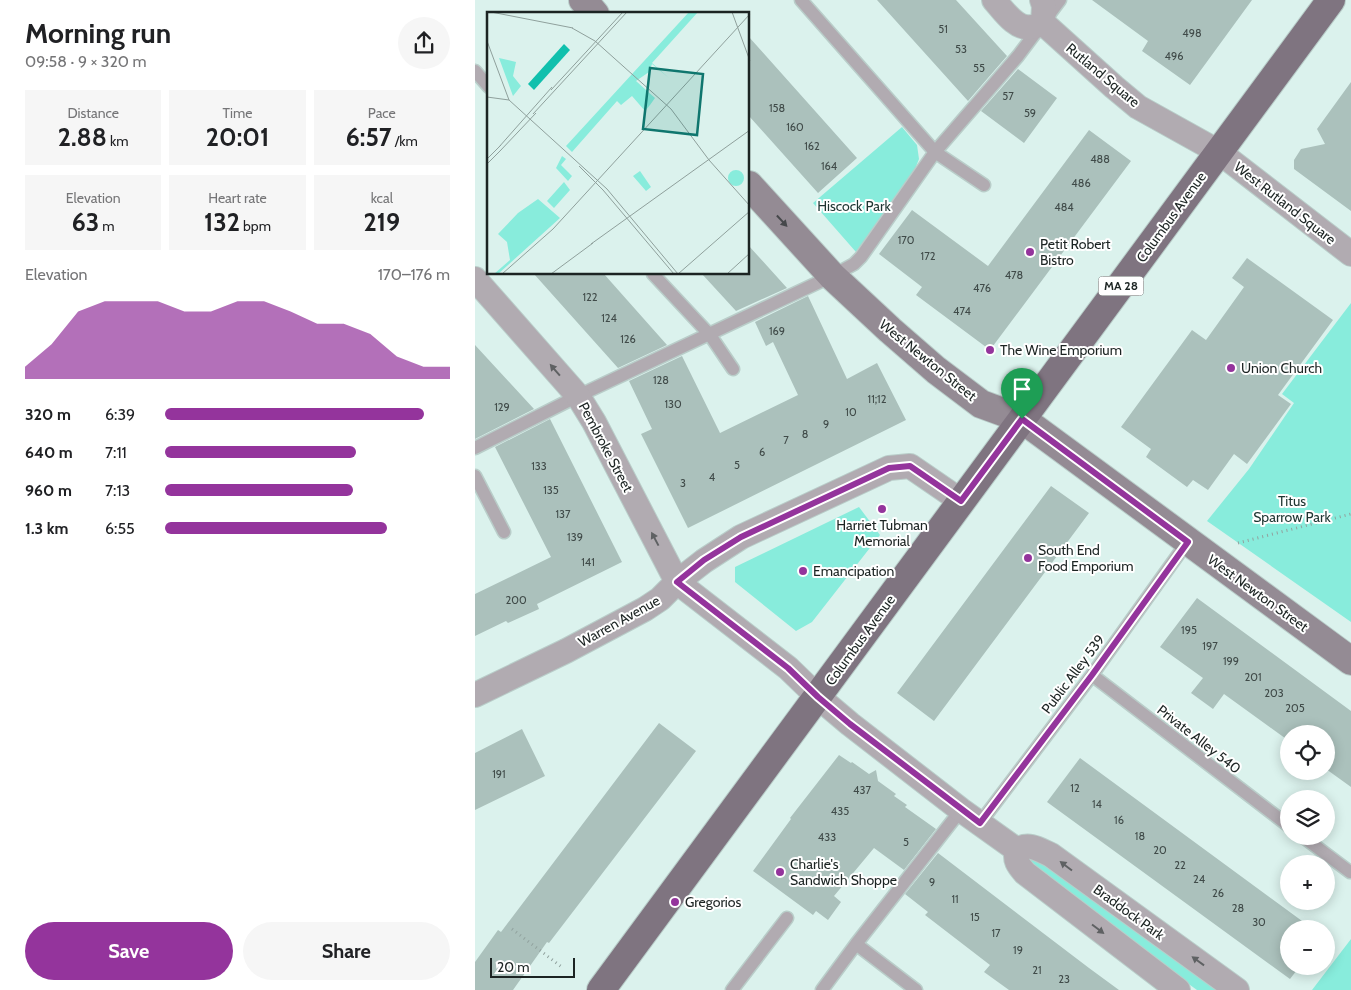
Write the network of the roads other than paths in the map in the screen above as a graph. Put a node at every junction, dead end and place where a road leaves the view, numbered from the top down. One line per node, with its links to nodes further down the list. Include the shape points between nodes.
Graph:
1 (583, 0): 7 (main road)
2 (801, 0): 11 (lane)
3 (994, 0): 8 (street, via 1016,23 1031,28)
4 (1042, 0): 8 (street)
5 (1061, 0): 8 (lane)
6 (1331, 0): 12 (main road, Columbus Avenue / MA 28)
7 (593, 12)
8 (1043, 24): 11 (lane); 12 (street, Rutland Square, via 1138,107)
9 (475, 71): 10 (lane)
10 (487, 85)
11 (935, 152): 13 (lane); 17 (lane, via 861,257)
12 (1219, 152): 15 (street, West Rutland Square); 22 (main road, Columbus Avenue / MA 28)
13 (984, 185)
14 (750, 187): 17 (main road, West Newton Street, one-way to 17)
15 (1351, 254)
16 (654, 275): 19 (lane)
17 (832, 276): 19 (lane); 22 (main road, West Newton Street, via 936,370 981,404)
18 (475, 279): 21 (street, Pembroke Street, one-way to 18)
19 (710, 335): 20 (lane); 21 (lane)
20 (733, 369)
21 (578, 396): 23 (lane); 28 (street, Pembroke Street, one-way to 21)
22 (1022, 419): 25 (main road, Columbus Avenue / MA 28); 27 (main road, West Newton Street)
23 (475, 448)
24 (475, 476): 26 (lane)
25 (961, 501): 28 (street, Warren Avenue, via 910,466 889,468 741,537); 32 (main road, Columbus Avenue / MA 28)
26 (504, 532)
27 (1188, 542): 29 (main road, West Newton Street); 30 (lane, Public Alley 539)
28 (677, 582): 31 (street, Warren Avenue, via 645,609); 32 (street, via 788,668)
29 (1351, 662)
30 (1092, 675): 33 (lane, Public Alley 539); 34 (lane, Private Alley 540)
31 (475, 695)
32 (818, 697): 33 (street); 40 (main road, Columbus Avenue / MA 28)
33 (971, 816): 36 (street); 39 (lane, Public Alley 539)
34 (1280, 819)
35 (1315, 845): 37 (lane)
36 (1017, 850): 44 (street, one-way to 44, via 1016,860 1025,873); 45 (street, Braddock Park, one-way to 36, via 1051,855 1030,846)
37 (1350, 872)
38 (787, 918): 41 (lane)
39 (856, 944): 42 (lane, Public Alley 539); 43 (lane)
40 (609, 987)
41 (732, 990)
42 (822, 990)
43 (916, 990)
44 (1178, 990)
45 (1237, 990)

